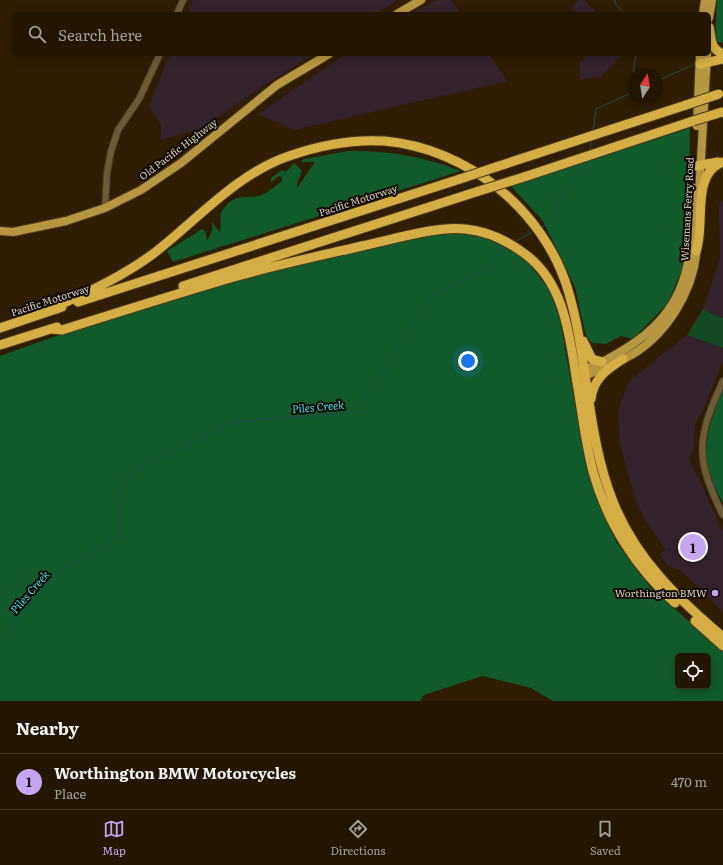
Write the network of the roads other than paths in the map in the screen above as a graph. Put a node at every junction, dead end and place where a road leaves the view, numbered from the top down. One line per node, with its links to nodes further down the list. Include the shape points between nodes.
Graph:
1 (183, 0): 5 (street)
2 (421, 0): 6 (main road)
3 (705, 0): 7 (main road)
4 (712, 0): 8 (main road)
5 (178, 12)
6 (401, 12)
7 (703, 12)
8 (710, 12)
9 (711, 43): 10 (highway)
10 (723, 54)
11 (159, 56): 19 (street, via 140,98 118,130 107,173)
12 (326, 56): 19 (main road, Old Pacific Highway, via 277,85 162,177)
13 (723, 59): 14 (highway)
14 (704, 60): 18 (main road, Wisemans Ferry Road)
15 (721, 94): 22 (highway, Pacific Motorway, bridge)
16 (722, 111): 25 (highway, bridge)
17 (723, 161): 18 (highway); 21 (highway, via 714,166 705,177)
18 (697, 166): 21 (main road, Wisemans Ferry Road); 28 (main road, Wisemans Ferry Road, via 690,253 680,291 661,320 644,336)
19 (105, 208): 20 (main road, Old Pacific Highway, via 66,221 13,232)
20 (0, 231)
21 (696, 251): 27 (main road, Wisemans Ferry Road, via 691,279 674,313 655,336)
22 (57, 309): 23 (highway, via 59,305 122,274 147,258 242,180 277,160 321,145 363,141 413,146 446,156 468,167 506,194 521,208 542,237 567,287); 24 (highway, Pacific Motorway)
23 (577, 327): 28 (highway, via 592,359); 29 (highway)
24 (0, 328)
25 (52, 329): 26 (highway); 29 (highway, via 62,330 259,270 427,232 464,228 498,238 526,254 545,275 561,303)
26 (0, 345)
27 (623, 359): 29 (main road, Wisemans Ferry Road); 31 (highway, via 607,370 596,382)
28 (602, 362): 29 (main road, Wisemans Ferry Road)
29 (581, 374): 31 (highway); 36 (highway, via 594,474 606,510 637,562 656,585)
30 (723, 381): 32 (street, via 708,415 702,452 706,476)
31 (591, 409): 33 (highway, via 603,471 622,521 653,570 674,594)
32 (723, 515)
33 (699, 616): 34 (highway); 35 (highway)
34 (723, 633)
35 (723, 637)
36 (723, 646)

